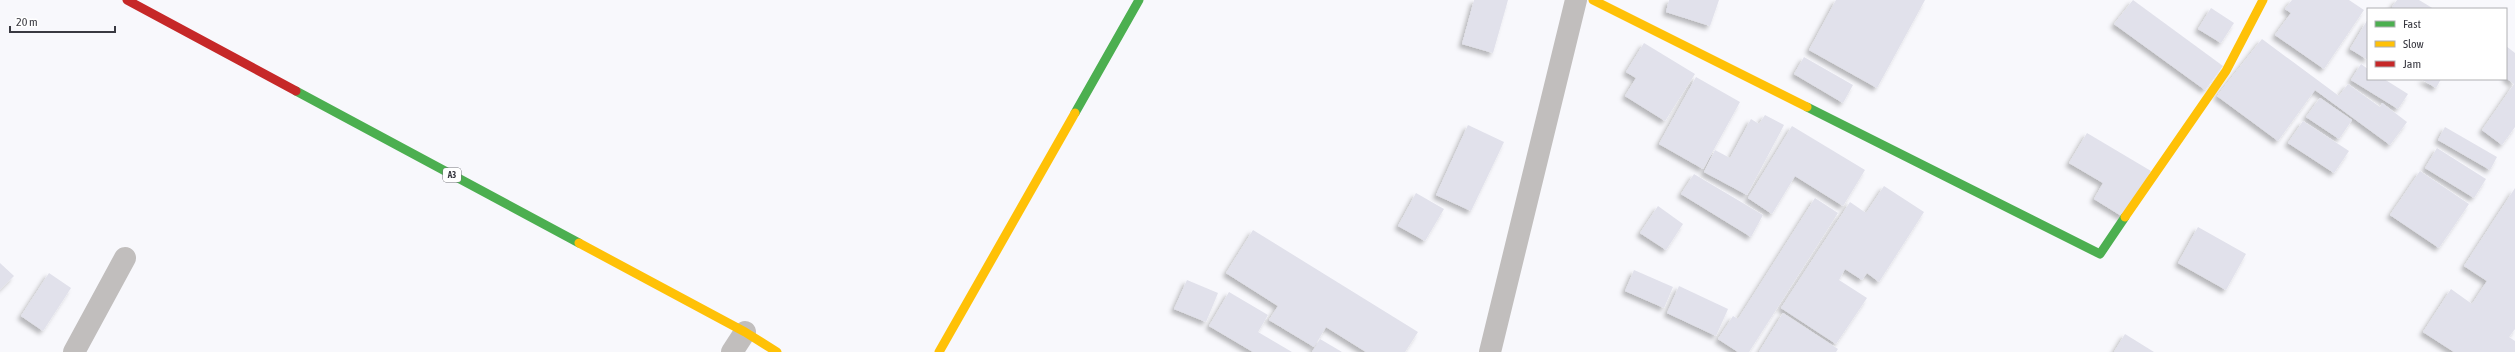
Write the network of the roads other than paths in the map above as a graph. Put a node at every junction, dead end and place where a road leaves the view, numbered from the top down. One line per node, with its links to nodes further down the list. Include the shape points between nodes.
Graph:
1 (126, 0): 7 (main road, A3)
2 (1139, 0): 11 (main road)
3 (1576, 0): 12 (street)
4 (1593, 0): 5 (main road, via 2100,254 2226,71)
5 (2263, 0)
6 (125, 258): 8 (street)
7 (745, 332): 9 (street); 10 (main road, A3)
8 (74, 352)
9 (732, 352)
10 (777, 352)
11 (939, 352)
12 (1490, 352)

